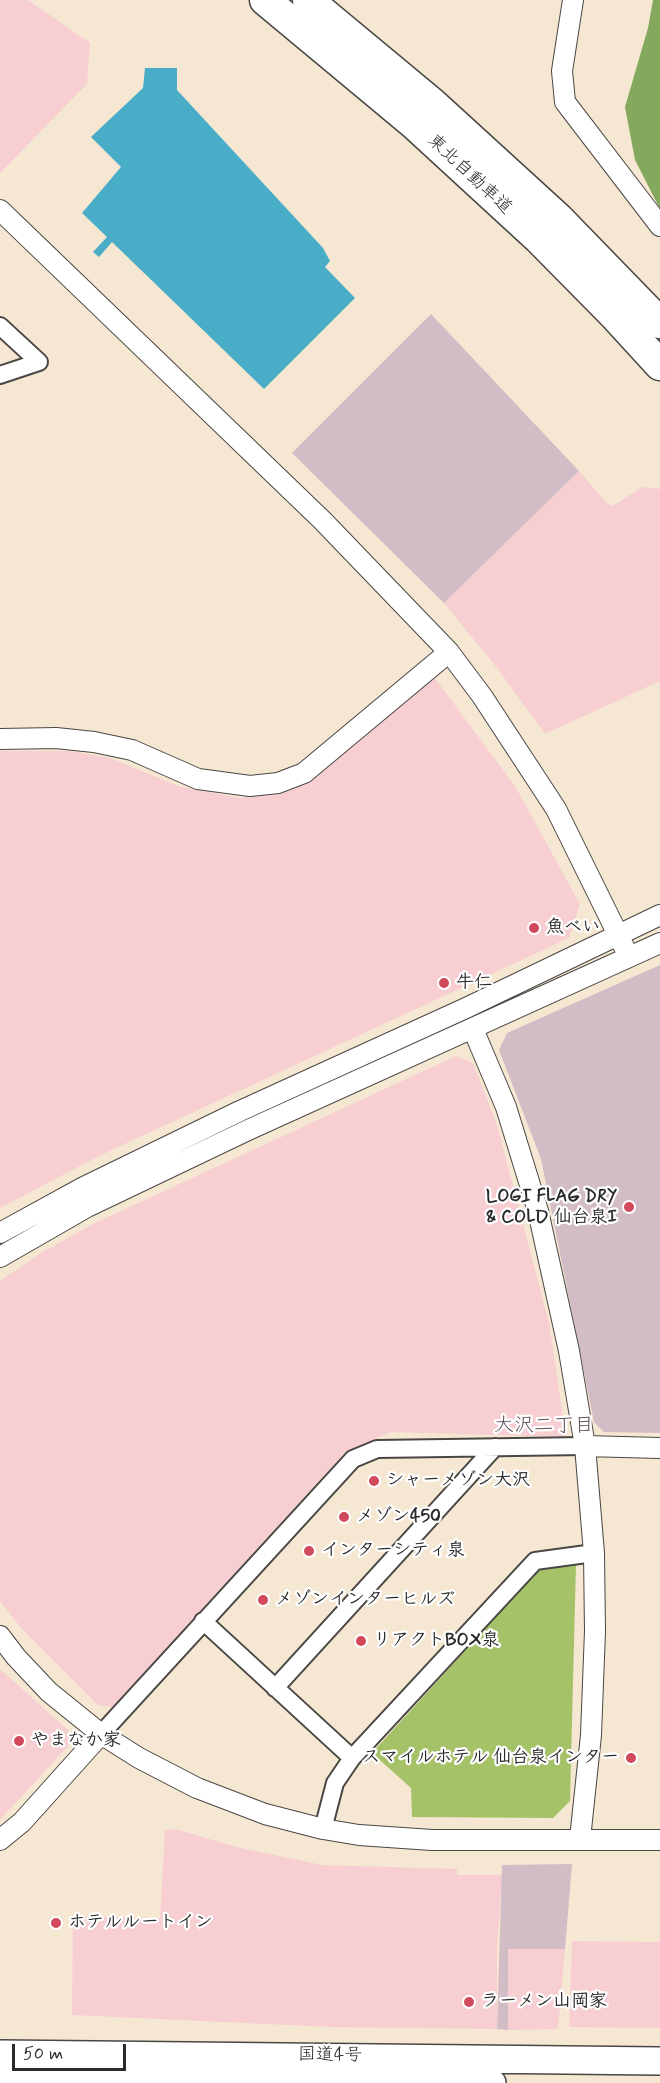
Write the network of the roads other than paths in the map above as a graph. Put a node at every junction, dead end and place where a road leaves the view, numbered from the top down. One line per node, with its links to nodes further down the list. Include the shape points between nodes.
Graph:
1 (265, 0): 8 (highway, 東北自動車道, via 414,124 538,238)
2 (308, 0): 6 (highway, 東北自動車道, via 432,103 558,218)
3 (573, 0): 5 (street, via 562,71 565,102)
4 (0, 210): 10 (street, via 323,521)
5 (660, 226)
6 (660, 323)
7 (0, 326): 9 (street, via 39,362)
8 (660, 365)
9 (0, 375)
10 (449, 652): 11 (street, via 304,773 278,783 250,786 198,779 132,750 94,742); 13 (street, via 556,809)
11 (0, 739)
12 (660, 915): 13 (street)
13 (619, 935): 15 (street); 17 (street, via 240,1111)
14 (660, 943): 15 (street)
15 (629, 957): 16 (street)
16 (472, 1029): 18 (street, via 87,1207); 19 (street, via 506,1107 538,1211)
17 (0, 1233)
18 (0, 1257)
19 (585, 1446): 20 (street); 21 (street); 22 (street)
20 (495, 1447): 23 (street, via 377,1449 353,1459); 25 (street)
21 (660, 1448)
22 (594, 1553): 27 (street, via 535,1561); 29 (street, via 591,1735)
23 (203, 1621): 25 (street); 26 (street)
24 (0, 1636): 26 (street, via 49,1692)
25 (275, 1688): 27 (street)
26 (101, 1734): 28 (street, via 197,1788 265,1814); 30 (street, via 22,1822)
27 (352, 1758): 28 (street, via 335,1783)
28 (323, 1830): 29 (street, via 432,1840)
29 (580, 1839): 31 (street)
30 (0, 1840)
31 (660, 1840)
32 (0, 2054): 33 (highway, 国道4号)
33 (660, 2061)
34 (0, 2074): 35 (highway, 国道4号)
35 (320, 2081): 36 (highway, 国道4号)
36 (492, 2083)

